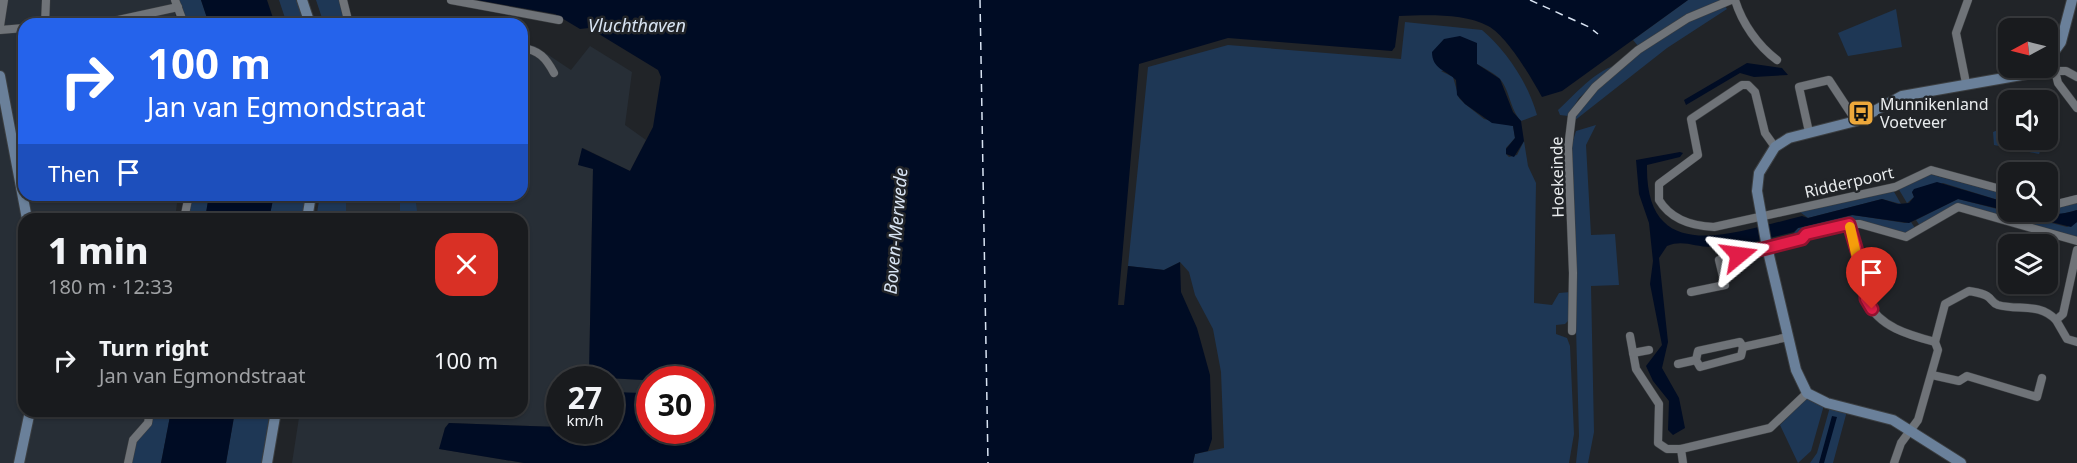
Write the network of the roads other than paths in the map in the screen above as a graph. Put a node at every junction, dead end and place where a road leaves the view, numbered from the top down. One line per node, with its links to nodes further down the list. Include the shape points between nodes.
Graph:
1 (4, 0): 16 (street)
2 (46, 0): 10 (street)
3 (302, 0): 13 (street)
4 (343, 0): 14 (street)
5 (452, 0): 15 (street)
6 (1733, 0): 20 (street, Hoekeinde, via 1760,45); 43 (street, Hoekeinde, via 1688,18 1638,50 1582,99 1572,115 1568,139)
7 (1968, 0): 27 (street, via 1956,33)
8 (2072, 0): 18 (street)
9 (176, 4): 11 (street); 12 (street)
10 (45, 18)
11 (124, 18)
12 (182, 18)
13 (308, 18)
14 (348, 18)
15 (559, 20)
16 (0, 28): 17 (street)
17 (18, 28)
18 (2058, 46)
19 (528, 50): 22 (street, via 540,54)
20 (1777, 60)
21 (2058, 71): 24 (street)
22 (554, 73)
23 (0, 76): 32 (street)
24 (2077, 77)
25 (2000, 78): 27 (street)
26 (2057, 78): 28 (street)
27 (1966, 83): 29 (street, via 1902,96)
28 (2077, 108)
29 (1856, 121): 30 (street); 30 (street, via 1829,80 1809,84 1798,87)
30 (1809, 132): 31 (street)
31 (1774, 147): 36 (street, via 1759,173 1757,191); 36 (street, Ridderpoort, via 1765,133 1755,92 1742,85 1691,119 1698,155 1659,184 1663,207 1678,220 1714,227)
32 (18, 171)
33 (1998, 188): 36 (street, Ridderpoort, via 1931,170 1895,187)
34 (2077, 199): 35 (street)
35 (2058, 204)
36 (1762, 219): 39 (street)
37 (1849, 224): 38 (street, via 1906,237 1958,207); 39 (street, via 1806,234 1802,239); 46 (street, via 1865,278 1866,299 1879,320 1902,333)
38 (2077, 241)
39 (1767, 243): 41 (street, via 1719,260 1725,285); 45 (street)
40 (2077, 250): 42 (street, via 2063,314)
41 (1691, 292)
42 (2056, 320): 46 (street, via 2048,312 1994,304 1987,296 1968,291 1945,304); 47 (street, via 2067,339)
43 (1572, 331)
44 (1630, 336): 50 (street)
45 (1788, 337): 48 (street); 55 (street, via 1796,370)
46 (1935, 342): 53 (street, via 1938,350)
47 (2077, 342)
48 (1743, 347): 51 (street, via 1740,342 1698,351); 51 (street, via 1741,356 1734,358 1700,367)
49 (1649, 350): 50 (street)
50 (1633, 353): 60 (street, via 1640,378 1659,404 1658,443 1662,448)
51 (1696, 360): 52 (street)
52 (1678, 364)
53 (1932, 375): 54 (street, via 1959,381 1967,376 2037,397); 59 (street, via 1918,420)
54 (2042, 378)
55 (1807, 393): 59 (street); 60 (street, via 1770,428)
56 (29, 417): 61 (street)
57 (149, 417): 62 (street, via 133,440)
58 (275, 417): 63 (street)
59 (1910, 429): 65 (street); 66 (street)
60 (1681, 449): 64 (street)
61 (19, 463)
62 (128, 463)
63 (267, 463)
64 (1683, 463)
65 (1894, 463)
66 (1961, 463)

